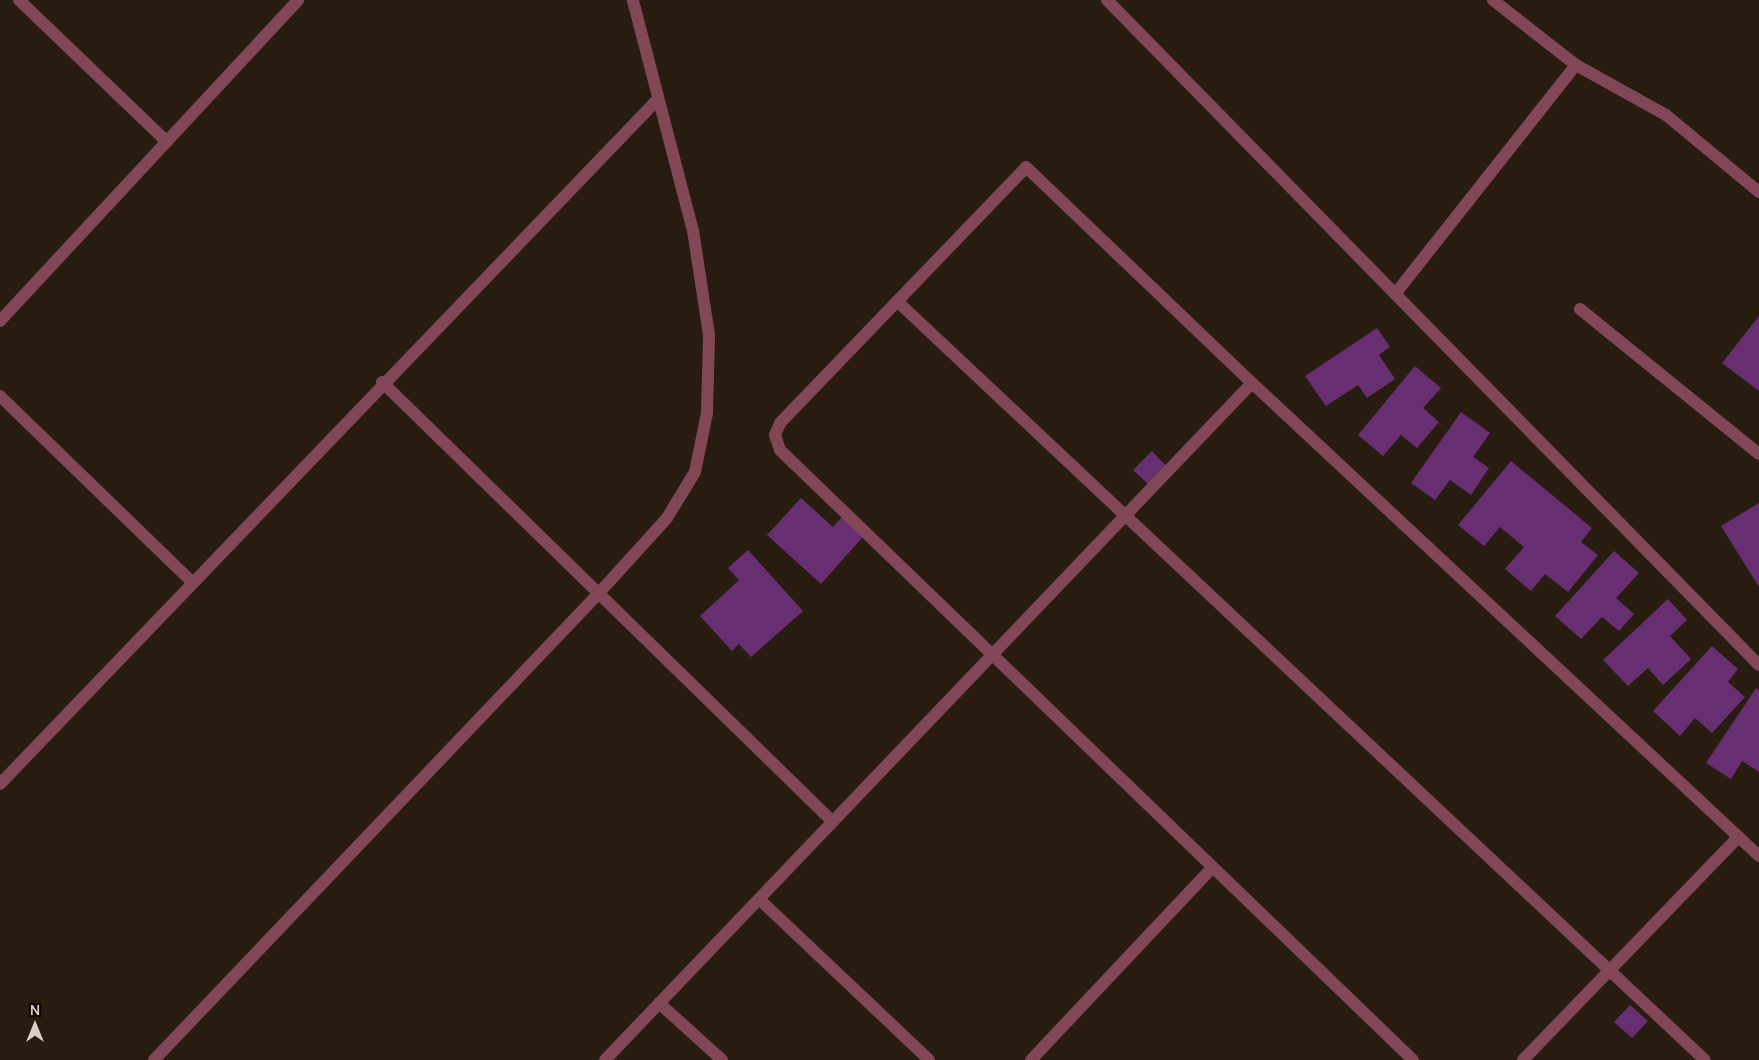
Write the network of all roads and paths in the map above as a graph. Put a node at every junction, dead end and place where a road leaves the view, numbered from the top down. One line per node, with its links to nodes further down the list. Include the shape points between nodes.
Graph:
1 (19, 0): 8 (street)
2 (298, 0): 8 (street)
3 (633, 0): 7 (street)
4 (1107, 0): 10 (street)
5 (1493, 0): 6 (street)
6 (1576, 65): 9 (street, via 1666,115); 10 (street)
7 (657, 100): 14 (street); 20 (street, via 693,230 709,335 707,413 695,472 667,518)
8 (167, 142): 13 (street)
9 (1759, 192)
10 (1395, 294): 22 (street)
11 (898, 302): 15 (street, via 1026,167); 18 (street); 21 (street, via 780,424 775,435 780,450)
12 (1580, 309): 17 (street)
13 (0, 321)
14 (382, 382): 19 (street); 20 (street)
15 (1252, 383): 18 (street); 25 (street)
16 (0, 396): 19 (street)
17 (1759, 454)
18 (1126, 515): 21 (street); 29 (street)
19 (192, 582): 23 (street)
20 (599, 593): 24 (street); 31 (street)
21 (991, 656): 24 (street); 27 (street)
22 (1759, 665)
23 (0, 784)
24 (833, 822): 28 (street)
25 (1738, 837): 26 (street); 29 (street)
26 (1759, 856)
27 (1212, 868): 35 (street); 36 (street)
28 (759, 899): 30 (street); 34 (street)
29 (1609, 971): 37 (street); 38 (street)
30 (659, 1003): 32 (street); 33 (street)
31 (154, 1060)
32 (605, 1060)
33 (722, 1060)
34 (929, 1060)
35 (1031, 1060)
36 (1413, 1060)
37 (1522, 1060)
38 (1705, 1060)

